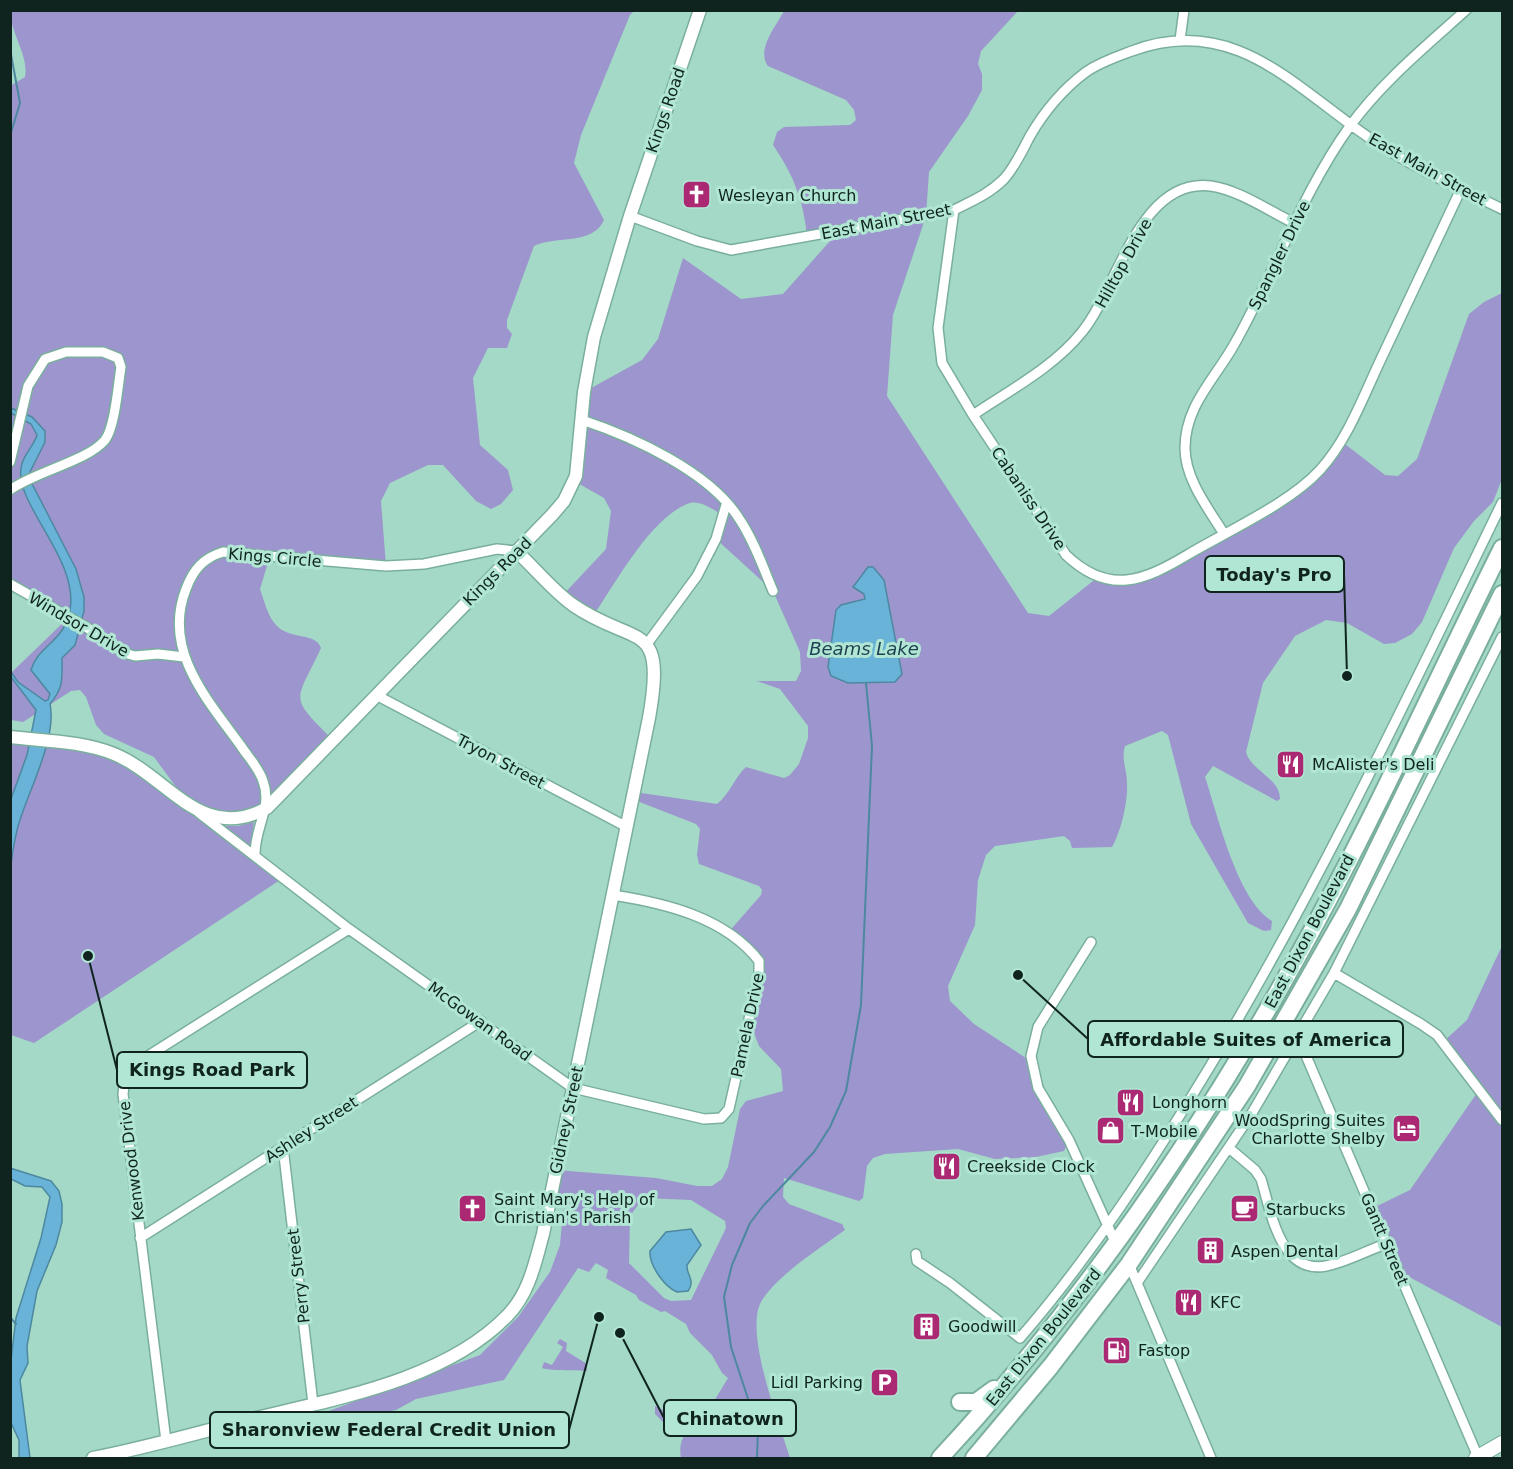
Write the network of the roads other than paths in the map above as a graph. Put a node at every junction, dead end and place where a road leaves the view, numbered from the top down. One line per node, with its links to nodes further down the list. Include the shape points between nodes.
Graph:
1 (700, 10): 9 (street, Kings Road)
2 (1184, 10): 4 (street)
3 (1466, 10): 5 (street, Spangler Drive, via 1395,75)
4 (1180, 40): 5 (street, East Main Street, via 1214,43 1270,64); 8 (street, East Main Street, via 1134,50 1086,72 1041,118 1005,178 987,194)
5 (1351, 125): 6 (street, East Main Street, via 1396,155); 10 (street, Spangler Drive)
6 (1461, 189): 7 (street, East Main Street); 17 (street, Cabaniss Drive, via 1337,448 1304,484)
7 (1503, 209)
8 (954, 210): 9 (street, East Main Street, via 731,250); 11 (street, Cabaniss Drive, via 938,341 942,363)
9 (630, 216): 12 (street, Kings Road, via 594,337)
10 (1294, 223): 11 (street, Hilltop Drive, via 1221,188 1202,186 1173,193 1153,209 1142,225 1096,312 1067,350); 17 (street, Spangler Drive, via 1235,343 1188,422 1185,449 1192,479)
11 (973, 415): 17 (street, Cabaniss Drive, via 1066,555 1092,574 1111,580 1143,578)
12 (582, 420): 16 (street, via 661,453); 19 (street, Kings Road, via 572,488)
13 (10, 462): 14 (street, via 28,386 45,359 66,352 103,352 118,358 121,367 106,439)
14 (10, 490)
15 (1503, 503): 29 (street, East Dixon Boulevard)
16 (726, 505): 21 (street, via 739,517); 24 (street, via 716,539 698,576)
17 (1224, 534)
18 (1503, 548): 26 (highway, East Dixon Boulevard)
19 (516, 551): 24 (street, via 574,605); 25 (street, Kings Circle, via 497,549 434,562 387,566 241,552 208,556 183,596 179,635); 27 (street, Kings Road)
20 (10, 584): 25 (street, Windsor Drive, via 87,627 124,653)
21 (773, 591)
22 (1503, 594): 30 (highway, East Dixon Boulevard)
23 (1503, 638): 32 (street)
24 (647, 644): 35 (street, Gidney Street, via 654,659 652,701)
25 (184, 657): 34 (street, Kings Circle, via 204,696 260,774)
26 (1447, 658): 30 (highway, via 1446,685 1409,761); 31 (highway, East Dixon Boulevard)
27 (376, 695): 34 (street, Kings Road); 35 (street, Tryon Street)
28 (10, 737): 33 (street, Kings Road, via 104,750)
29 (1376, 761): 31 (street); 51 (street, East Dixon Boulevard, via 1267,973)
30 (1416, 770): 32 (street); 38 (highway, East Dixon Boulevard)
31 (1392, 771): 38 (highway, via 1398,781 1353,876); 50 (highway, East Dixon Boulevard, via 1295,962)
32 (1433, 778): 41 (street)
33 (192, 808): 34 (street, Kings Road, via 225,819 244,818); 36 (street, McGowan Road)
34 (267, 808): 36 (street, via 259,824)
35 (627, 826): 37 (street, Gidney Street)
36 (255, 856): 39 (street, McGowan Road)
37 (613, 895): 45 (street, Gidney Street); 46 (street, Pamela Drive, via 659,903 695,915 748,949 759,961)
38 (1347, 909): 43 (highway, East Dixon Boulevard)
39 (349, 929): 42 (street, McGowan Road); 52 (street, Kenwood Drive, via 140,1060 125,1076 123,1094)
40 (1091, 942): 51 (street, via 1038,1027 1031,1056 1038,1088 1070,1140)
41 (1334, 973): 44 (street); 47 (street, via 1437,1035)
42 (481, 1021): 45 (street, McGowan Road); 48 (street, Ashley Street)
43 (1281, 1028): 44 (street); 56 (highway, East Dixon Boulevard, via 1212,1142)
44 (1296, 1038): 49 (street); 53 (street, Gantt Street)
45 (573, 1088): 46 (street, McGowan Road, via 704,1119 719,1119); 60 (street, Gidney Street, via 537,1258 523,1294 508,1315 486,1336 451,1358 386,1383)
46 (729, 1109)
47 (1503, 1120)
48 (283, 1147): 52 (street, Ashley Street); 60 (street, Perry Street)
49 (1229, 1148): 53 (street, via 1250,1164 1261,1179 1283,1245 1301,1264 1327,1266); 57 (street)
50 (1173, 1162): 54 (highway, East Dixon Boulevard); 56 (highway, via 1169,1181 1128,1246)
51 (1108, 1224): 54 (street); 55 (street, East Dixon Boulevard, via 1020,1338 917,1261)
52 (140, 1238): 61 (street, Kenwood Drive)
53 (1388, 1243): 67 (street, Gantt Street)
54 (1116, 1244): 58 (highway, East Dixon Boulevard); 59 (highway, via 1112,1265 1062,1340)
55 (916, 1254)
56 (1129, 1264): 57 (street); 59 (highway, East Dixon Boulevard)
57 (1137, 1283): 66 (street)
58 (1025, 1362): 64 (highway, East Dixon Boulevard); 64 (highway, via 1019,1362 984,1397 973,1403 960,1402 963,1420)
59 (1051, 1366): 65 (highway, East Dixon Boulevard)
60 (313, 1404): 61 (street, Gidney Street)
61 (166, 1441): 63 (street, Gidney Street)
62 (1503, 1443): 67 (main road)
63 (93, 1458)
64 (938, 1458)
65 (975, 1458)
66 (1210, 1458)
67 (1477, 1458)

